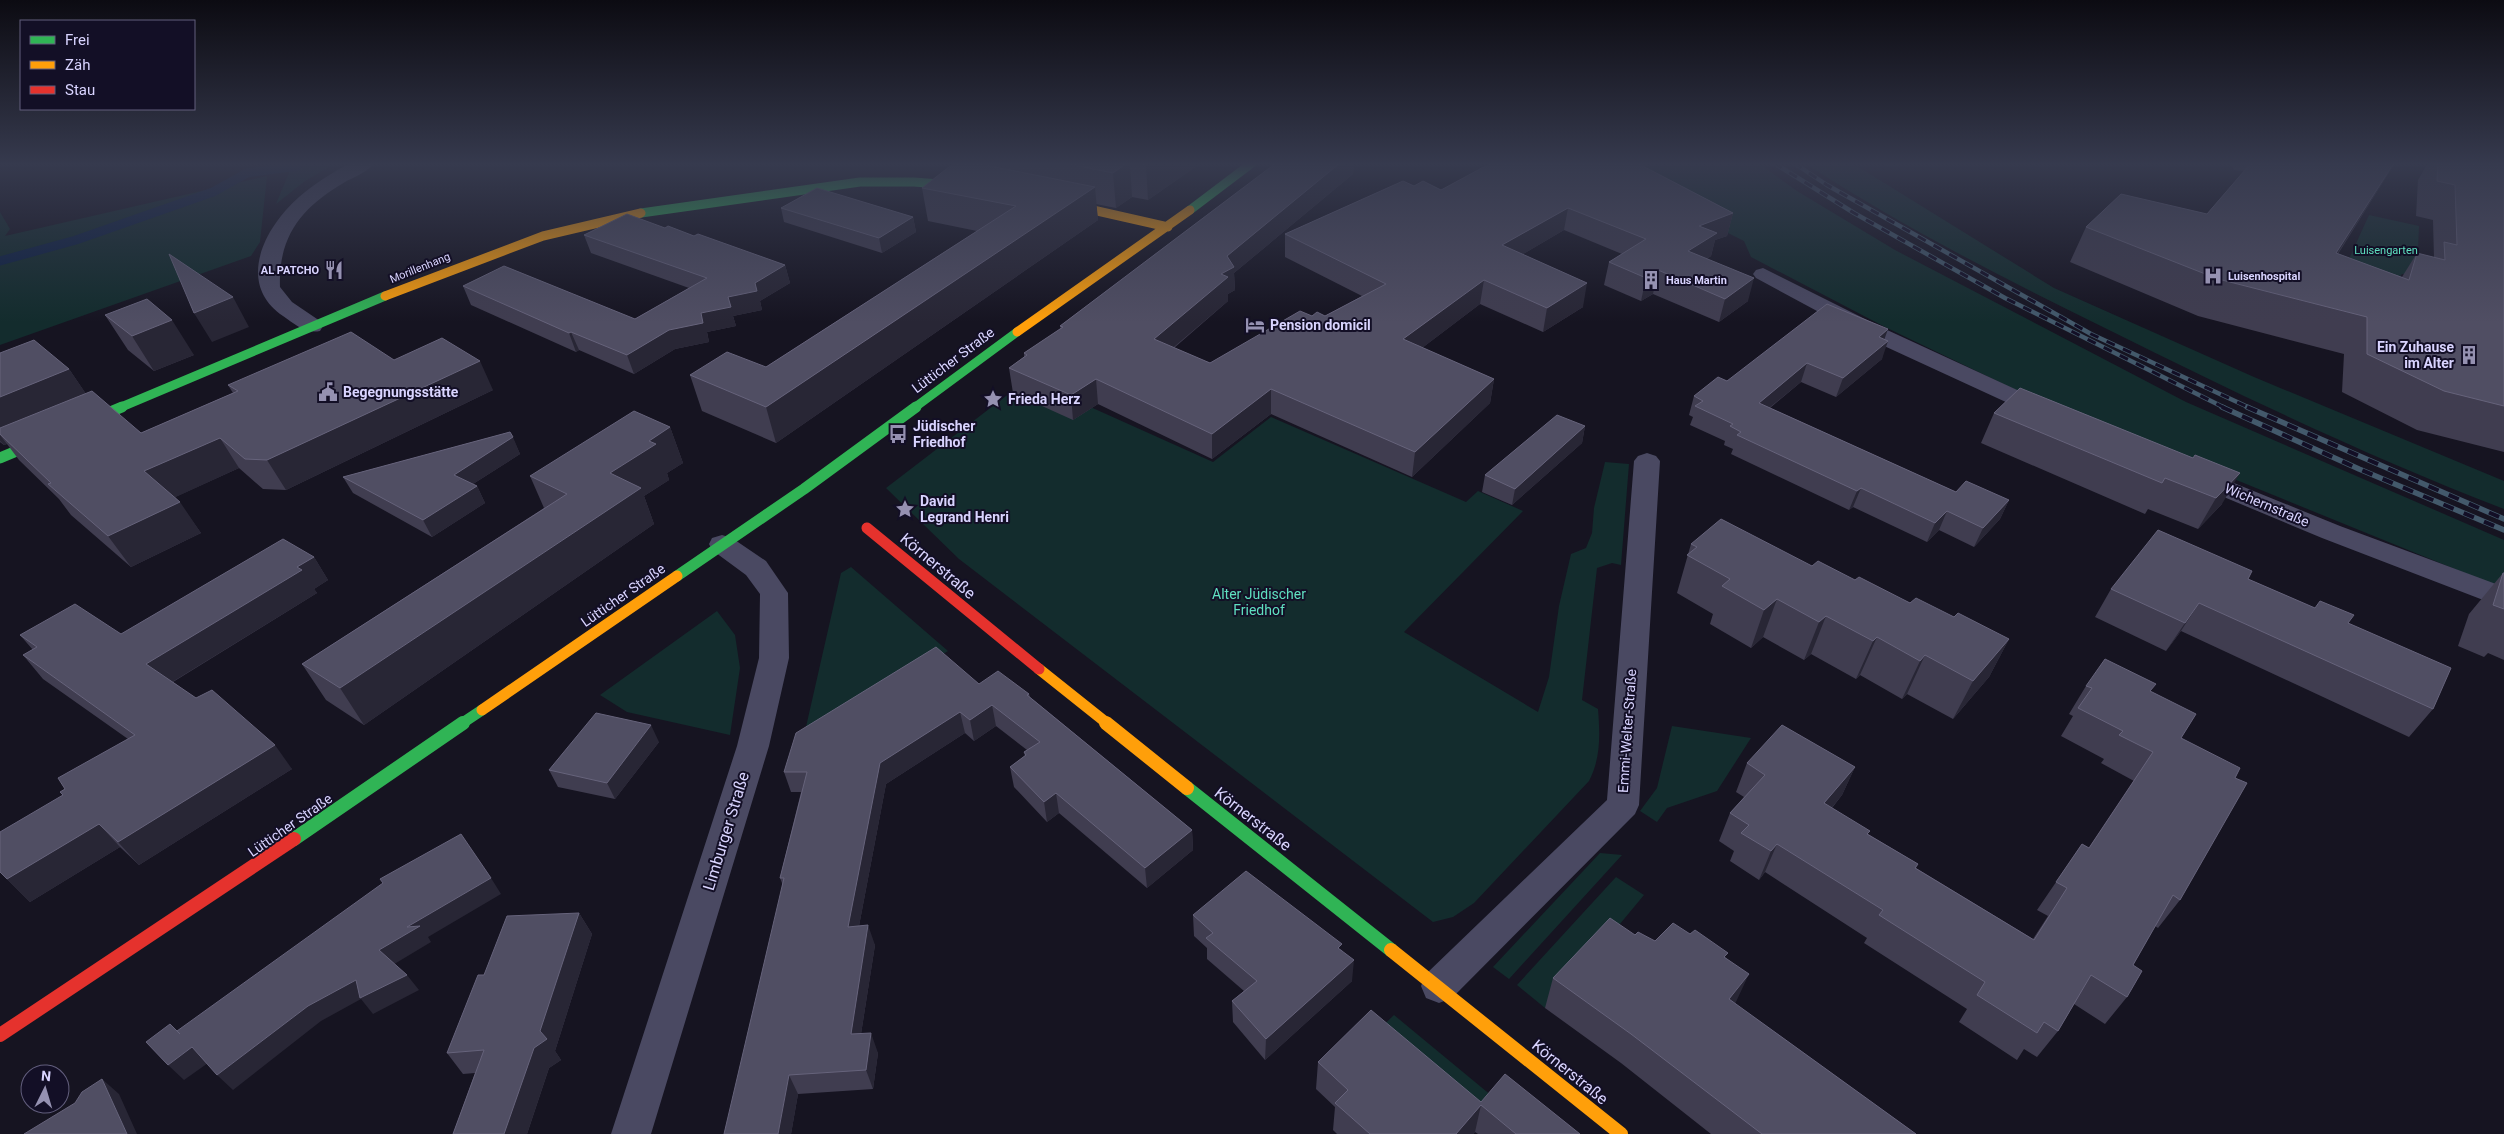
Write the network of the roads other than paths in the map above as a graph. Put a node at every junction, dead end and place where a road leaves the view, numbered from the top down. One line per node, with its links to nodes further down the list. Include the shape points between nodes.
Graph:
1 (291, 216): 7 (street, via 270,256 269,288 284,307)
2 (623, 216): 7 (street, Morillenhang, via 536,237)
3 (1121, 216): 5 (street)
4 (1181, 216): 5 (street, Lütticher Straße)
5 (1168, 226): 13 (street, Lütticher Straße, via 992,349 804,489)
6 (1763, 274): 8 (street, via 1877,334)
7 (312, 326): 9 (street, Morillenhang)
8 (2065, 420)
9 (0, 458)
10 (1647, 461): 15 (street, Emmi-Welter-Straße, via 1623,805)
11 (2175, 466): 14 (street, Wichernstraße, via 2331,532)
12 (867, 528): 15 (street, Körnerstraße, via 992,633)
13 (722, 544): 16 (street, Lütticher Straße, via 197,906); 17 (street, Limburger Straße, via 756,568 774,593 774,658 753,746)
14 (2504, 598)
15 (1439, 986): 18 (street, Körnerstraße)
16 (0, 1035)
17 (631, 1134)
18 (1621, 1134)

